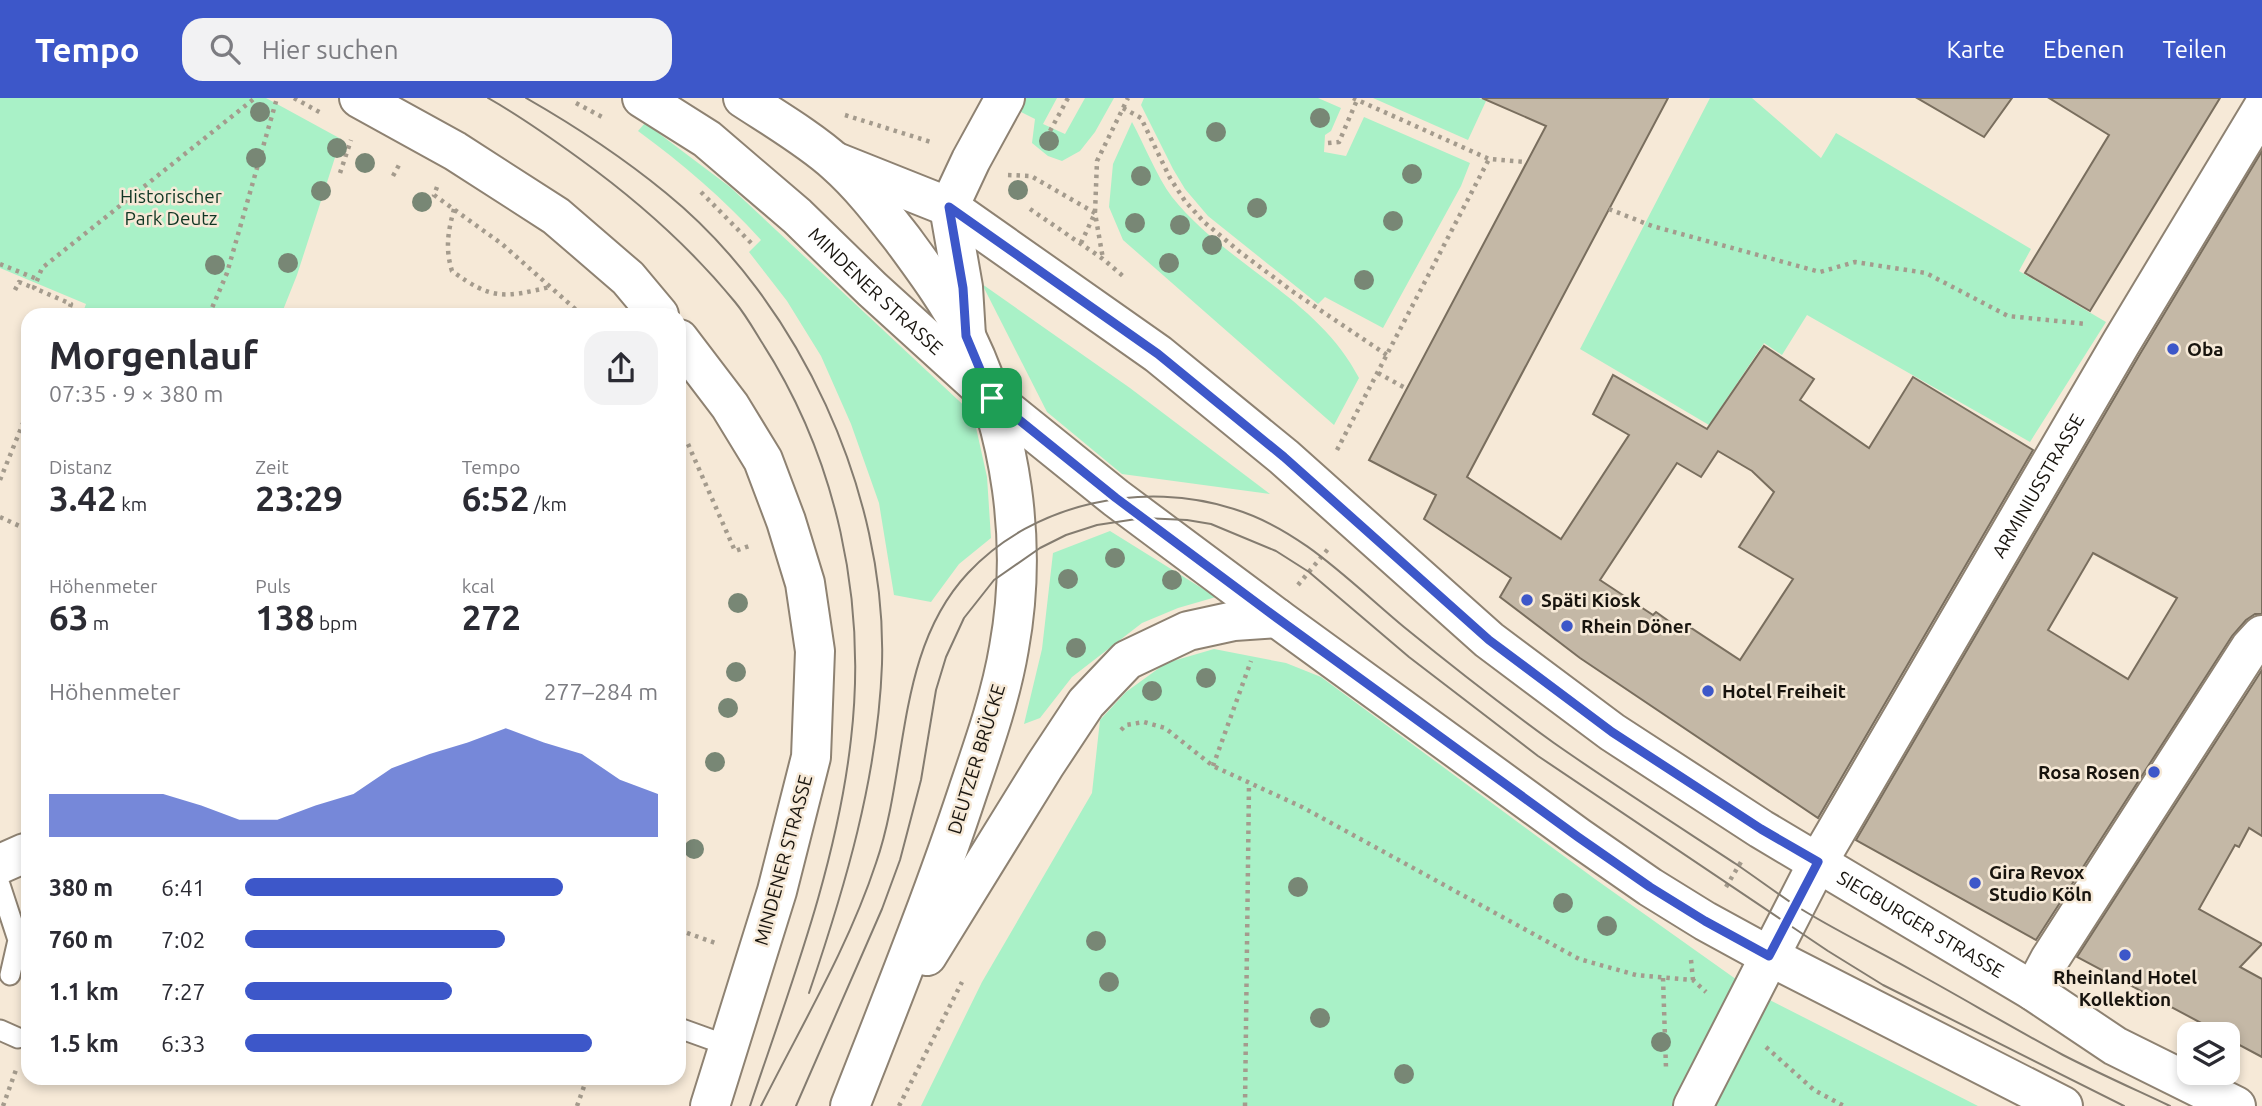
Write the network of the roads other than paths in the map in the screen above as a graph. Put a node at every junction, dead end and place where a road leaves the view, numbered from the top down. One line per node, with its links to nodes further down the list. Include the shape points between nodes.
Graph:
1 (642, 98): 11 (main road, MINDENER STRASSE, via 706,139 797,216)
2 (743, 98): 6 (main road, MINDENER STRASSE)
3 (1005, 98): 7 (main road)
4 (2262, 109): 14 (main road, ARMINIUSSTRASSE)
5 (357, 115): 8 (main road, via 455,151 556,216 628,278)
6 (836, 162): 7 (main road, SIEGBURGER STRASSE); 9 (main road, MINDENER STRASSE, via 877,205)
7 (949, 207): 9 (main road); 14 (main road, SIEGBURGER STRASSE, via 1158,354 1284,457 1499,648 1612,732)
8 (653, 308)
9 (966, 336): 11 (main road, MINDENER STRASSE)
10 (686, 348): 21 (main road, MINDENER STRASSE, via 730,405 763,460 804,583 815,651 811,757 777,891)
11 (992, 398): 12 (main road); 20 (main road, DEUTZER BRÜCKE, via 1012,485 1017,536 1009,648 988,733 957,825)
12 (1277, 618): 16 (main road, via 1640,880); 20 (main road, via 1188,631 1127,660 1086,703)
13 (2262, 635): 18 (main road, via 2168,774 2050,959)
14 (1818, 862): 16 (main road, ARMINIUSSTRASSE); 18 (main road, SIEGBURGER STRASSE)
15 (0, 885): 17 (lane, via 18,940)
16 (1769, 956): 24 (main road, ARMINIUSSTRASSE); 25 (main road)
17 (10, 975)
18 (2034, 992): 26 (main road, SIEGBURGER STRASSE, via 2115,1046)
19 (686, 1030): 21 (lane)
20 (876, 1039): 23 (main road, DEUTZER BRÜCKE)
21 (731, 1040): 22 (main road)
22 (710, 1106)
23 (850, 1106)
24 (1693, 1106)
25 (2063, 1106)
26 (2236, 1106)

